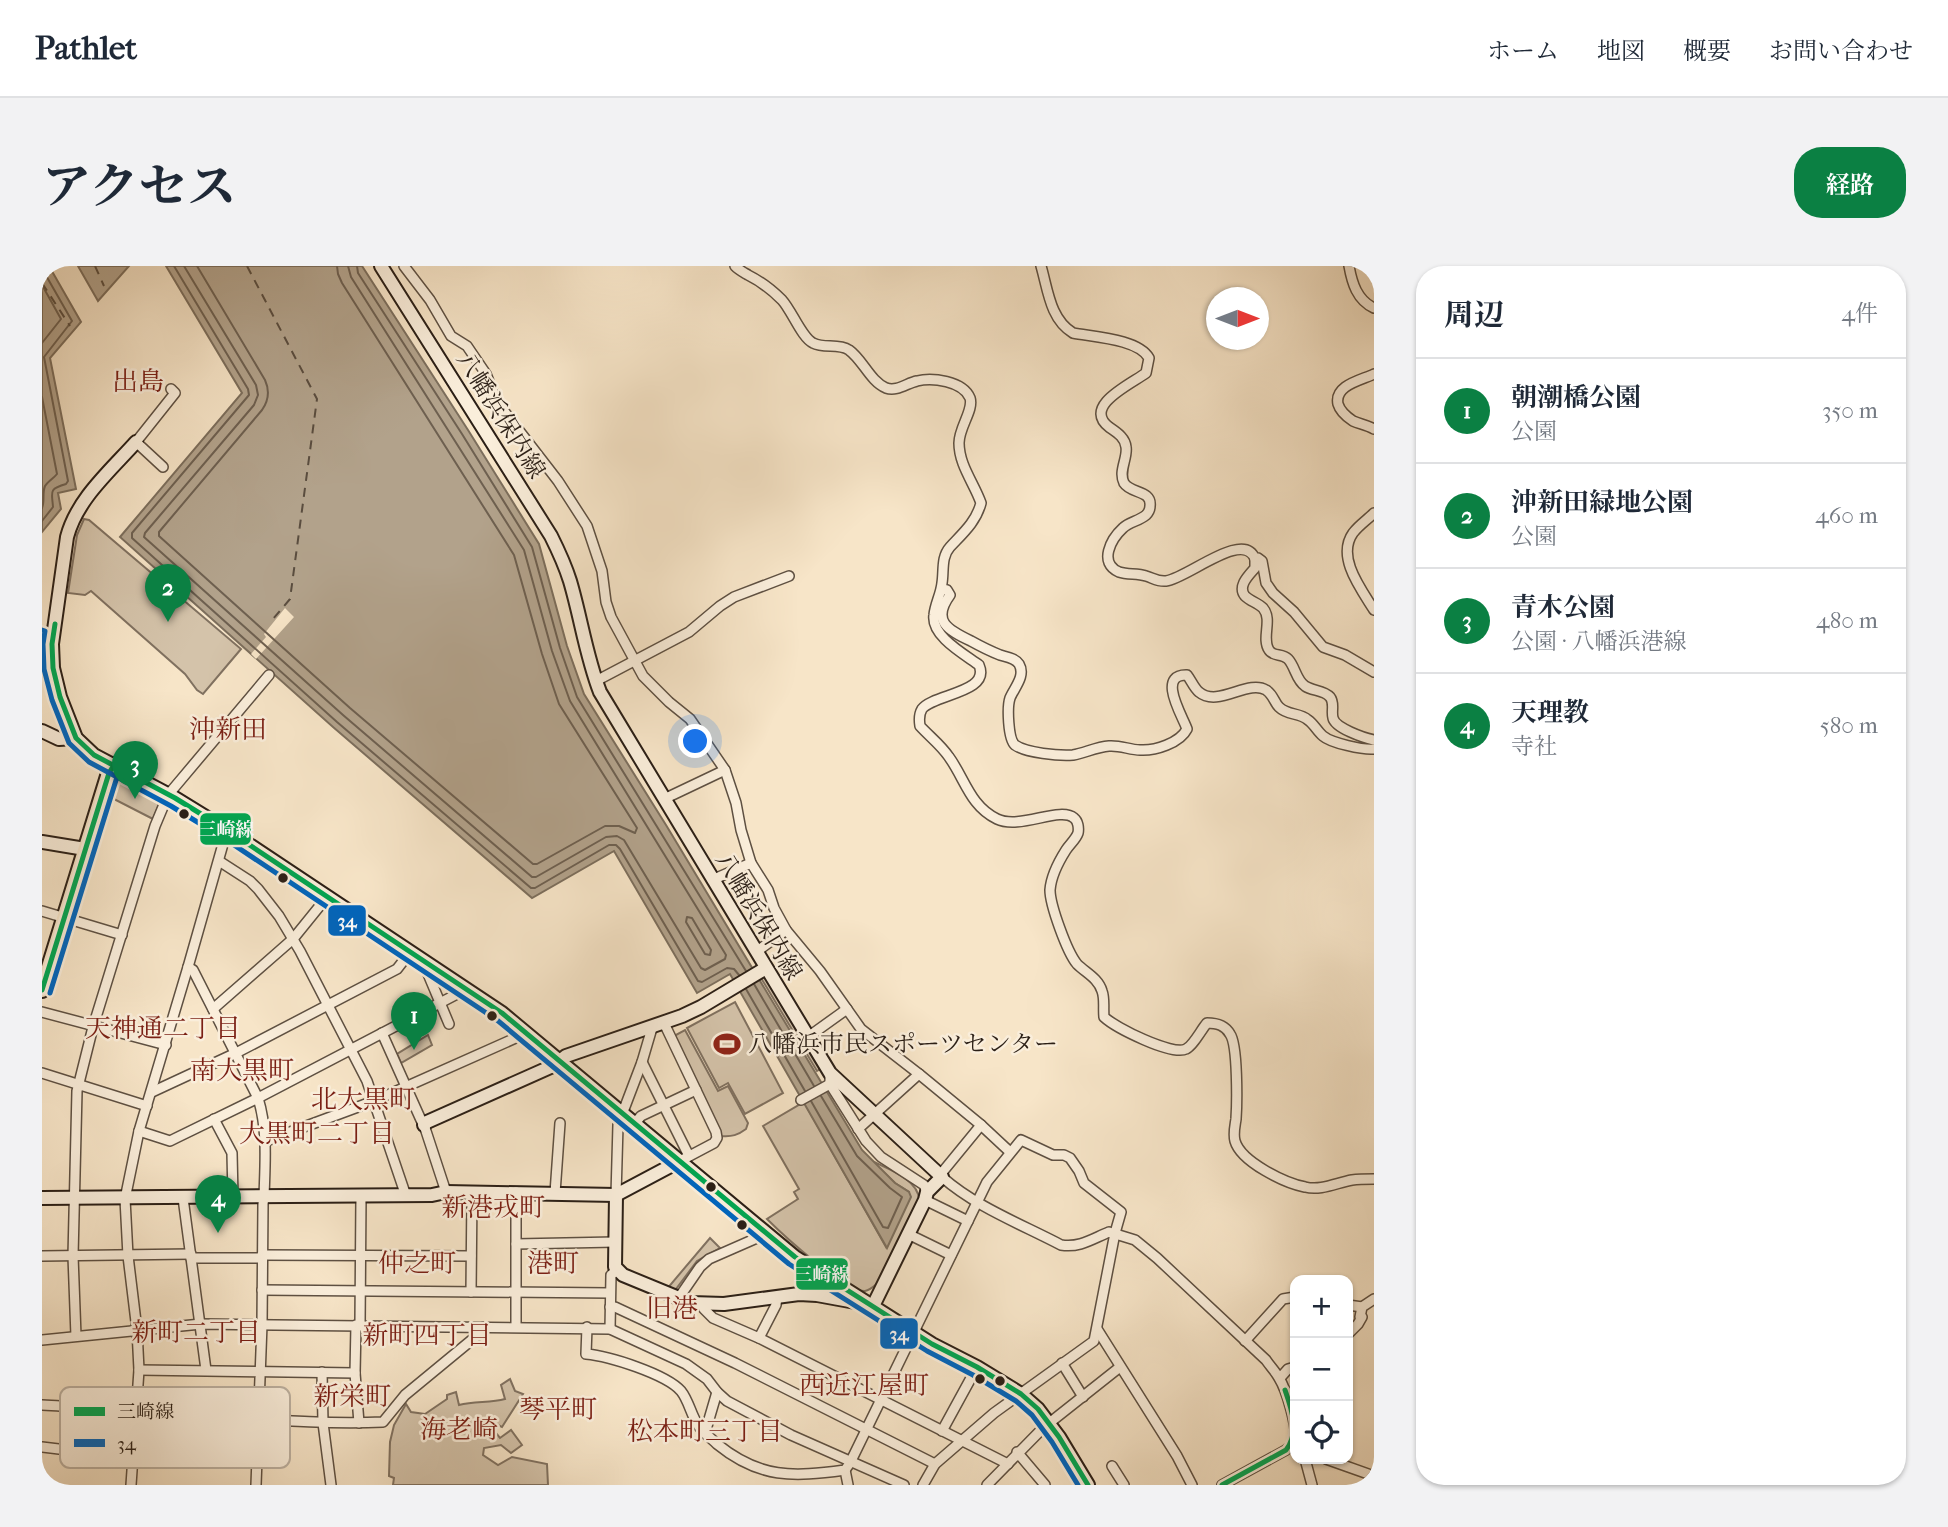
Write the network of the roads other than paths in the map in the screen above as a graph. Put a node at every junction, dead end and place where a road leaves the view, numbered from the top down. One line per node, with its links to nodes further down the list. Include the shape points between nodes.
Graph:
1 (381, 266): 21 (street, 八幡浜保内線, via 551,536 570,581)
2 (404, 266): 18 (street, via 450,336 467,345 497,402 587,526 602,571 606,603)
3 (735, 266): 15 (street, via 782,300 811,343 847,348 886,388 943,380 965,390 970,398 969,413 961,429 959,452 981,503 974,521 949,548)
4 (1041, 266): 13 (street, via 1054,310 1066,329 1132,344 1149,358 1146,373 1107,400 1100,412 1105,424 1126,443 1125,484 1150,500 1145,516 1123,527 1110,544 1109,563 1119,572 1163,581 1238,548 1252,552)
5 (1349, 266): 6 (street, via 1354,289)
6 (1374, 307)
7 (1374, 374): 9 (street, via 1345,387 1338,402 1353,421)
8 (171, 389): 10 (street, via 175,393)
9 (1374, 429)
10 (136, 442): 11 (street); 17 (street, via 71,522)
11 (163, 467)
12 (1374, 513): 16 (street, via 1353,533 1348,559)
13 (1255, 559): 19 (street, via 1262,561 1273,593 1322,647); 24 (street, via 1243,590 1267,616 1268,649 1289,660 1307,688 1329,696 1336,724)
14 (789, 576): 18 (street, via 734,597 689,632)
15 (942, 589): 25 (street, via 950,594 941,615 944,625 1019,664 1009,726 1015,745 1026,750 1073,755 1112,746 1154,749 1179,739 1187,729 1174,702 1173,683 1182,674 1205,696 1265,689 1282,710 1309,720 1331,741); 90 (street, via 934,613 936,630 979,665 981,676 967,688 922,709 920,726 949,757 982,810 1008,823 1054,815 1075,818 1078,833 1053,878 1051,902 1069,952 1103,992 1104,1017 1173,1051 1191,1046 1207,1023 1222,1026 1234,1043 1235,1141 1245,1155 1266,1171 1308,1188)
16 (1374, 610)
17 (48, 622): 23 (street, via 60,697)
18 (634, 660): 21 (street); 27 (street, via 643,676 690,719)
19 (1374, 672)
20 (269, 675): 28 (street)
21 (596, 681): 29 (street, 八幡浜保内線)
22 (42, 731): 23 (street, via 59,739)
23 (76, 738): 26 (street)
24 (1374, 740)
25 (1374, 749)
26 (114, 765): 28 (street); 32 (main road)
27 (725, 770): 29 (street); 34 (street)
28 (168, 795): 30 (street); 40 (street)
29 (664, 799): 35 (street, 八幡浜保内線)
30 (227, 830): 33 (street); 36 (street)
31 (42, 842): 32 (street)
32 (85, 849): 38 (main road)
33 (219, 861): 41 (street, via 258,889); 45 (street)
34 (751, 863): 35 (street); 39 (street)
35 (712, 880): 43 (street, 八幡浜保内線)
36 (327, 897): 41 (street); 42 (street)
37 (42, 911): 38 (street)
38 (65, 917): 40 (street); 48 (main road)
39 (786, 930): 43 (street); 52 (street)
40 (122, 935): 56 (street)
41 (293, 939): 50 (street); 51 (street)
42 (408, 951): 44 (street); 50 (street, via 397,969)
43 (756, 952): 46 (street, 八幡浜保内線)
44 (422, 960): 47 (street); 49 (street)
45 (188, 967): 51 (street); 60 (street)
46 (762, 971): 55 (street, via 701,1007); 59 (street, 八幡浜保内線)
47 (461, 985): 49 (street, via 459,993); 57 (street)
48 (42, 990)
49 (440, 1002): 54 (street); 58 (street)
50 (327, 1005): 61 (street); 62 (street)
51 (213, 1009): 62 (street)
52 (846, 1009): 59 (street); 66 (street, via 861,1029)
53 (42, 1012): 56 (street)
54 (449, 1024)
55 (658, 1025): 63 (street); 64 (street); 70 (street)
56 (93, 1027): 60 (street); 68 (street)
57 (524, 1031): 63 (street); 69 (street)
58 (382, 1033): 61 (street); 69 (street)
59 (808, 1037): 67 (street, 八幡浜保内線)
60 (166, 1045): 71 (street)
61 (350, 1050): 72 (street); 74 (street)
62 (236, 1053): 71 (street); 72 (street)
63 (560, 1060): 77 (street); 82 (street)
64 (642, 1062): 75 (street); 77 (street)
65 (42, 1073): 68 (street)
66 (919, 1074): 78 (street); 83 (street)
67 (828, 1081): 73 (street); 78 (street, 八幡浜保内線); 84 (street)
68 (78, 1085): 76 (street); 103 (street)
69 (406, 1087): 74 (street); 82 (street)
70 (696, 1090): 75 (street); 88 (street, via 717,1138)
71 (152, 1092): 76 (street)
72 (258, 1098): 79 (street); 86 (street)
73 (801, 1100)
74 (374, 1101): 86 (street); 97 (street)
75 (663, 1105): 81 (street); 88 (street)
76 (147, 1107): 85 (street)
77 (623, 1113): 81 (street); 95 (street, via 618,1125)
78 (874, 1114): 84 (street); 89 (street, 八幡浜保内線)
79 (214, 1119): 85 (street, via 170,1141); 99 (street, via 232,1153)
80 (560, 1123): 94 (street)
81 (635, 1123): 88 (street)
82 (424, 1125): 91 (street)
83 (981, 1125): 87 (street); 89 (street)
84 (858, 1129): 98 (street, via 881,1157 924,1185)
85 (139, 1132): 104 (street)
86 (265, 1141): 100 (street)
87 (1010, 1152): 105 (street); 107 (street, via 1021,1139 1070,1158 1084,1183 1121,1212)
88 (685, 1159): 95 (street); 108 (street)
89 (941, 1176): 98 (street); 105 (street)
90 (1374, 1179)
91 (446, 1192): 92 (street); 97 (street)
92 (472, 1192): 93 (street); 119 (street)
93 (516, 1192): 94 (street); 111 (street)
94 (555, 1193): 95 (street)
95 (616, 1195): 110 (street)
96 (361, 1196): 97 (street); 100 (street); 118 (street)
97 (406, 1196)
98 (926, 1196): 106 (street); 109 (street)
99 (233, 1197): 100 (street); 102 (street)
100 (264, 1197): 117 (street)
101 (42, 1198): 103 (street)
102 (183, 1198): 104 (street); 116 (street)
103 (73, 1199): 104 (street); 114 (street)
104 (125, 1199): 115 (street)
105 (977, 1202): 106 (street); 107 (street, via 1061,1245 1081,1245)
106 (968, 1221): 112 (street)
107 (1115, 1233): 142 (street); 149 (street, via 1135,1240 1157,1258)
108 (766, 1234): 128 (street, via 709,1259); 131 (street)
109 (908, 1234): 112 (street); 131 (street)
110 (615, 1242): 111 (street); 120 (street)
111 (516, 1244): 124 (street)
112 (951, 1255): 145 (street)
113 (42, 1256): 114 (street)
114 (73, 1256): 115 (street); 146 (street)
115 (128, 1256): 116 (street); 144 (street)
116 (191, 1256): 117 (street); 135 (street)
117 (262, 1256): 118 (street); 121 (street)
118 (360, 1256): 119 (street); 122 (street)
119 (471, 1256): 123 (street)
120 (617, 1270): 125 (street, via 611,1275); 128 (street)
121 (262, 1290): 122 (street); 136 (street)
122 (360, 1291): 123 (street); 137 (street)
123 (471, 1292): 124 (street)
124 (516, 1292): 125 (street); 139 (street)
125 (610, 1293): 133 (street)
126 (777, 1297): 130 (street); 131 (street, via 817,1295); 147 (street)
127 (1290, 1298): 149 (street, via 1283,1299)
128 (678, 1299): 130 (street)
129 (1374, 1299): 134 (street)
130 (703, 1304): 147 (street, via 713,1318)
131 (873, 1306): 145 (street)
132 (1353, 1306): 134 (street)
133 (610, 1307): 141 (street); 173 (street)
134 (1362, 1307): 143 (street, via 1362,1317)
135 (201, 1324): 136 (street); 144 (street); 155 (street)
136 (262, 1324): 137 (street); 156 (street)
137 (358, 1325): 138 (street); 158 (street)
138 (484, 1327): 139 (street); 171 (street, via 405,1395 383,1422)
139 (516, 1327): 140 (street)
140 (587, 1327): 141 (street); 175 (street, via 586,1354 665,1379 681,1391)
141 (610, 1329): 162 (street, via 686,1364)
142 (1097, 1329): 150 (street, via 1094,1341); 152 (street)
143 (1353, 1329)
144 (137, 1330): 146 (street); 154 (street)
145 (914, 1333): 151 (street); 165 (street)
146 (76, 1336): 148 (street)
147 (760, 1338): 165 (street)
148 (42, 1340)
149 (1245, 1341): 159 (street)
150 (1062, 1363): 163 (street); 164 (street)
151 (977, 1367): 163 (street); 174 (street)
152 (1120, 1367): 164 (street); 198 (street)
153 (1290, 1368): 159 (street)
154 (139, 1370): 155 (street); 160 (street)
155 (206, 1370): 156 (street)
156 (261, 1371): 157 (street); 161 (street)
157 (322, 1372): 158 (street); 170 (street)
158 (355, 1373): 171 (street)
159 (1280, 1378): 168 (street)
160 (138, 1387)
161 (260, 1387)
162 (717, 1392): 175 (street); 186 (street)
163 (1021, 1394): 172 (street); 176 (street)
164 (1083, 1396): 172 (street)
165 (881, 1400): 173 (street); 174 (street)
166 (42, 1405): 167 (street)
167 (60, 1406)
168 (1290, 1407)
169 (290, 1421): 170 (street)
170 (323, 1423): 171 (street); 189 (street)
171 (359, 1423)
172 (1049, 1423): 180 (street); 196 (street)
173 (866, 1429): 181 (street); 186 (street)
174 (942, 1431): 176 (street)
175 (705, 1433): 187 (street, via 744,1463 761,1470)
176 (961, 1440): 181 (street); 182 (street)
177 (42, 1447): 179 (street)
178 (1290, 1447): 199 (street)
179 (60, 1449)
180 (1017, 1452): 182 (street); 195 (street)
181 (935, 1464): 193 (street)
182 (1008, 1464): 194 (street)
183 (1307, 1464): 200 (street)
184 (1340, 1464): 188 (street)
185 (1112, 1465): 197 (street)
186 (848, 1466): 187 (street); 191 (street); 192 (street)
187 (821, 1473): 190 (street)
188 (1374, 1476)
189 (331, 1485)
190 (825, 1485)
191 (848, 1485)
192 (904, 1485)
193 (923, 1485)
194 (987, 1485)
195 (1045, 1485)
196 (1087, 1485)
197 (1124, 1485)
198 (1192, 1485)
199 (1222, 1485)
200 (1312, 1485)

